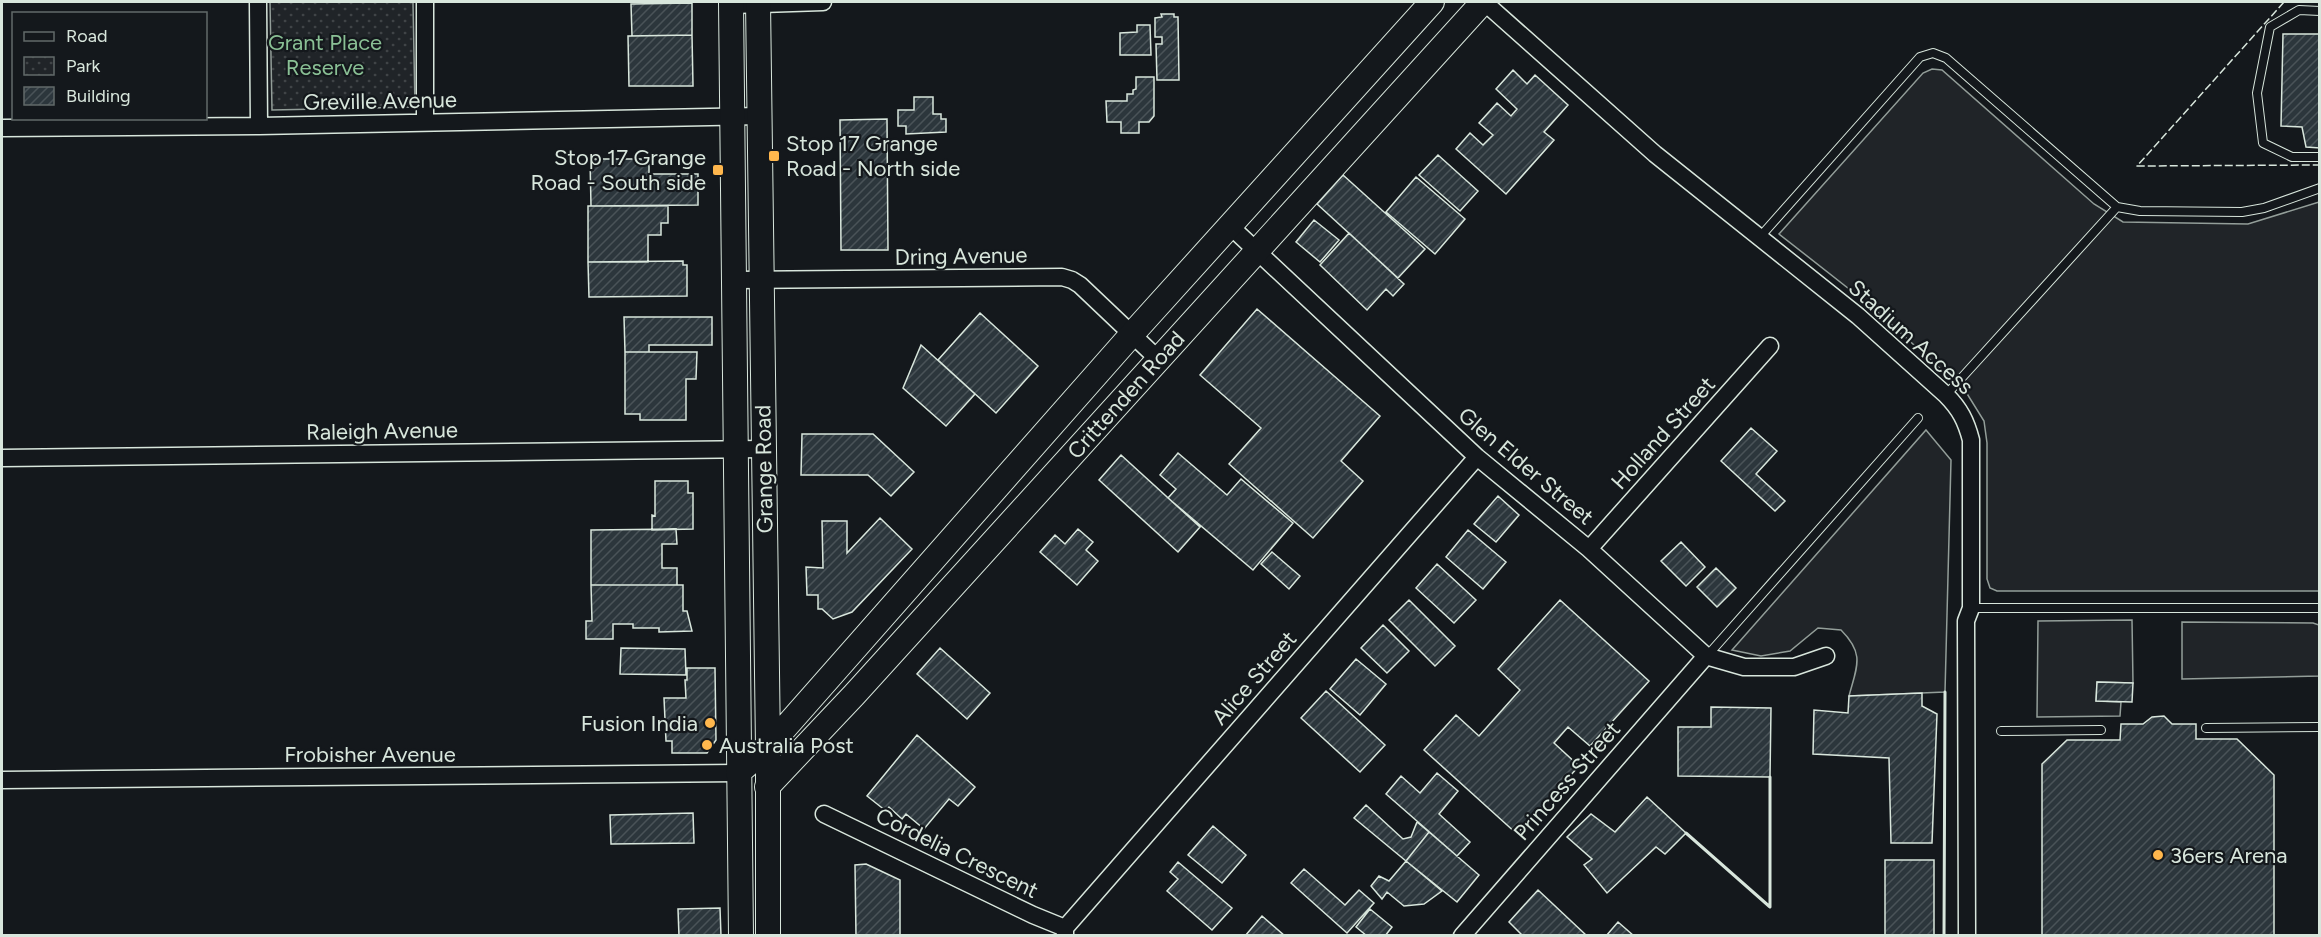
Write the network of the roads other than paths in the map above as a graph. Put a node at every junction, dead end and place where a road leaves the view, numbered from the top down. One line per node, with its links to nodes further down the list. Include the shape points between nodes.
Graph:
1 (258, 2): 12 (street)
2 (425, 2): 11 (street)
3 (824, 2): 7 (street)
4 (1432, 2): 17 (main road, Crittenden Road)
5 (1484, 2): 18 (street, Stadium Access, via 1655,154); 19 (main road, Crittenden Road)
6 (732, 3): 7 (street); 10 (main road, Grange Road)
7 (758, 3): 9 (main road, Grange Road)
8 (2319, 11): 14 (lane, via 2300,10 2270,27 2257,93 2263,143 2292,157)
9 (760, 116): 10 (street, Greville Avenue); 21 (main road, Grange Road)
10 (733, 117): 11 (street, Greville Avenue); 20 (main road, Grange Road)
11 (425, 122): 12 (street, Greville Avenue)
12 (259, 126): 13 (street, Greville Avenue)
13 (2, 128)
14 (2319, 157)
15 (2319, 188): 16 (lane, via 2241,212)
16 (2117, 207): 18 (lane, via 1946,58 1933,53 1920,57); 25 (lane)
17 (1229, 225): 19 (street, Glen Elder Street); 22 (main road, Crittenden Road)
18 (1759, 238): 25 (street, Stadium Access, via 1858,316)
19 (1256, 251): 24 (main road, Crittenden Road); 29 (street, Glen Elder Street)
20 (734, 280): 21 (street, Dring Avenue); 28 (main road, Grange Road)
21 (762, 280): 22 (street, Dring Avenue, via 1062,277 1080,285); 27 (main road, Grange Road)
22 (1133, 333): 24 (street, Dring Avenue); 37 (main road, Crittenden Road)
23 (1770, 346): 31 (street, Holland Street)
24 (1158, 359): 45 (main road, Crittenden Road)
25 (1946, 395): 32 (street, Stadium Access, via 1966,420 1971,440)
26 (1918, 418): 34 (lane)
27 (763, 449): 28 (street, Raleigh Avenue); 36 (main road, Grange Road)
28 (736, 450): 30 (street, Raleigh Avenue); 43 (main road, Grange Road)
29 (1477, 457): 31 (street, Glen Elder Street); 47 (street, Alice Street)
30 (2, 458)
31 (1589, 549): 34 (street, Glen Elder Street)
32 (1971, 608): 33 (lane); 51 (street, Stadium Access, via 1966,621)
33 (2319, 608)
34 (1706, 656): 35 (street, Glen Elder Street, via 1744,667 1794,667); 50 (street, Princess Street)
35 (1826, 656)
36 (767, 675): 37 (main road, via 786,700); 42 (main road, Grange Road)
37 (809, 700): 42 (main road, Crittenden Road)
38 (2319, 727): 39 (lane)
39 (2206, 728)
40 (2101, 730): 41 (lane)
41 (2001, 731)
42 (768, 747): 43 (main road, Crittenden Road); 45 (main road, Grange Road)
43 (738, 773): 44 (street, Frobisher Avenue); 45 (main road); 48 (main road, Grange Road)
44 (2, 780)
45 (767, 787): 49 (main road, Grange Road)
46 (824, 814): 47 (street, Cordelia Crescent)
47 (1065, 932)
48 (741, 936)
49 (768, 936)
50 (1462, 936)
51 (1967, 936)

